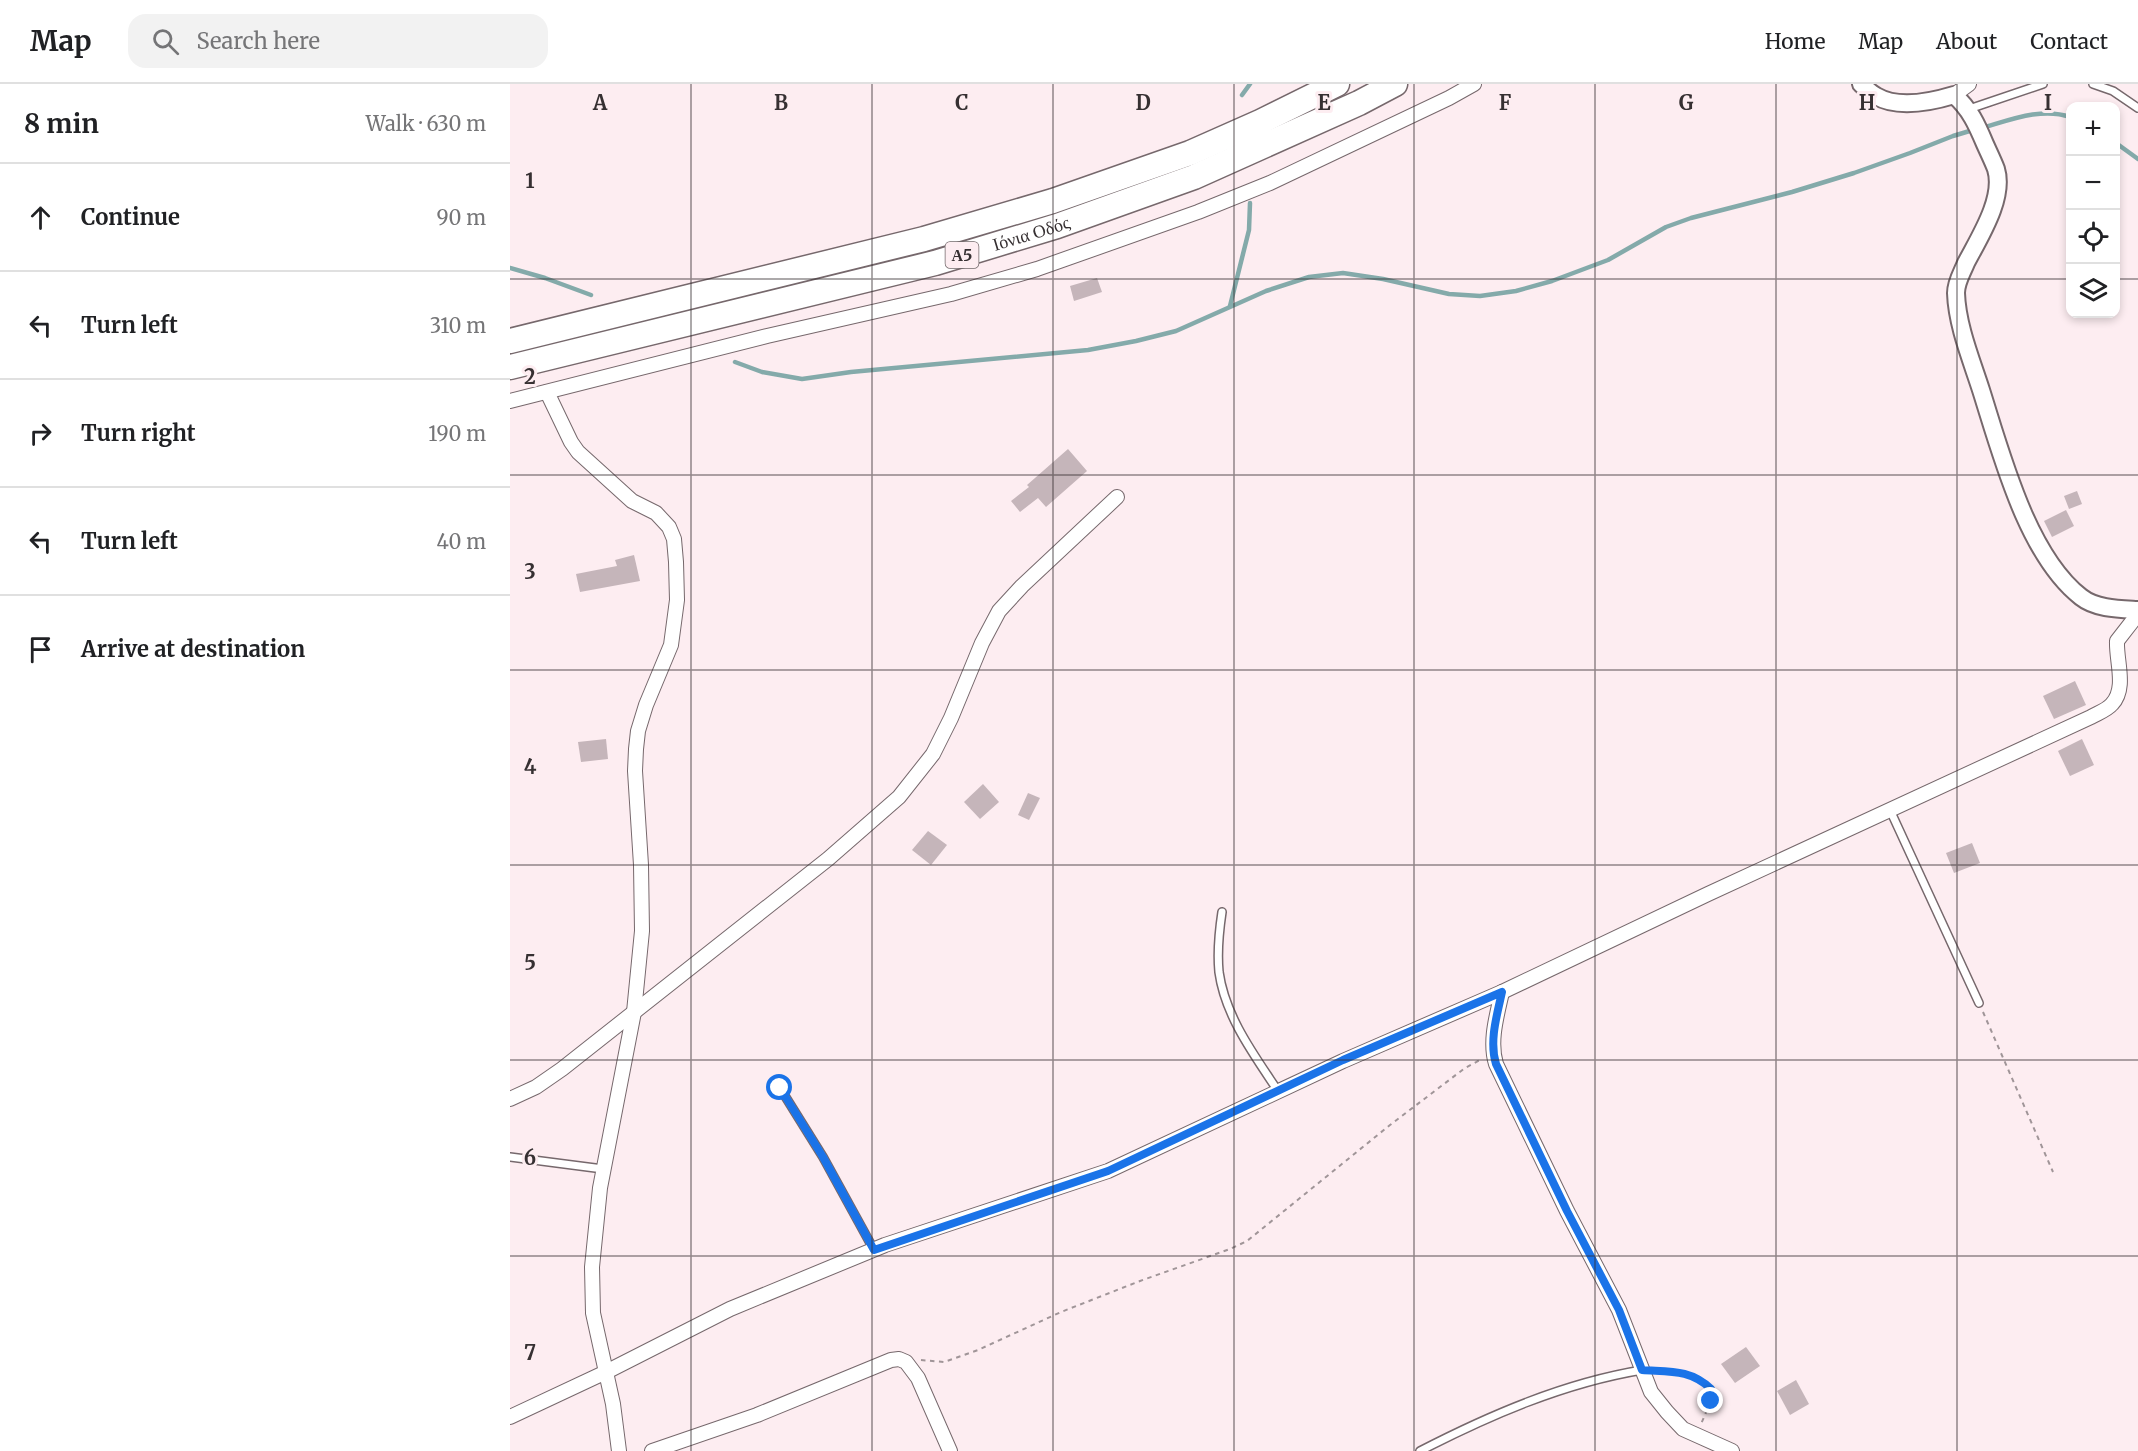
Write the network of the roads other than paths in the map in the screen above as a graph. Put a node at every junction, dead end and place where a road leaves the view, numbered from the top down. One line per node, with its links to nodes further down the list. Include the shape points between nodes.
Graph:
1 (1337, 84): 11 (highway, Ιόνια Οδός / Α5, via 1190,153 1041,205 868,254)
2 (1395, 84): 12 (highway, Ιόνια Οδός / Α5, via 1194,177 1057,226 935,263)
3 (1474, 84): 13 (street, via 1270,183 1036,269 951,294)
4 (1861, 84): 8 (street, via 1887,101 1924,102)
5 (1969, 84): 8 (street)
6 (2043, 84): 10 (lane)
7 (2093, 84): 9 (lane, via 2113,91)
8 (1954, 94): 10 (street)
9 (2138, 108)
10 (1972, 114): 16 (street, via 1996,171 1996,192 1986,225 1958,280 1956,294 1970,356 2001,454 2040,546 2067,583 2089,602)
11 (510, 341)
12 (510, 367)
13 (547, 392): 14 (street); 21 (street, via 578,452 632,501 656,513 674,538 677,600 671,645 646,705 636,749 642,931)
14 (510, 401)
15 (1118, 497): 21 (street, via 999,611 933,754 899,797 828,859)
16 (2138, 612): 17 (street, via 2118,637 2119,688 2108,707)
17 (1890, 810): 19 (street); 20 (lane)
18 (1222, 912): 23 (lane, via 1220,973 1229,1007 1247,1045)
19 (1502, 992): 23 (street); 28 (street, via 1493,1053 1498,1071 1619,1310)
20 (1979, 1003)
21 (634, 1012): 24 (street, via 546,1080); 26 (street)
22 (780, 1088): 27 (lane)
23 (1278, 1092): 27 (street, via 1108,1171)
24 (510, 1099)
25 (510, 1157): 26 (lane)
26 (603, 1169): 29 (street, via 592,1267 593,1313)
27 (874, 1250): 29 (street, via 730,1309)
28 (1642, 1370): 34 (lane, via 1616,1374 1520,1404); 35 (street, via 1651,1392 1679,1425)
29 (606, 1372): 30 (street); 31 (street)
30 (510, 1417)
31 (619, 1451)
32 (652, 1451): 33 (street, via 899,1359 918,1378)
33 (950, 1451)
34 (1420, 1451)
35 (1732, 1451)

